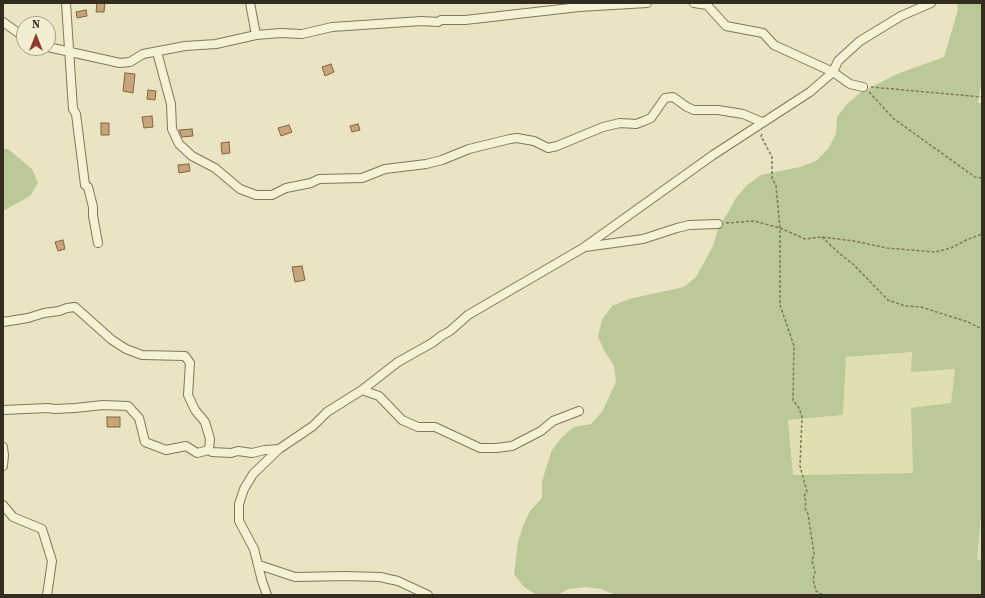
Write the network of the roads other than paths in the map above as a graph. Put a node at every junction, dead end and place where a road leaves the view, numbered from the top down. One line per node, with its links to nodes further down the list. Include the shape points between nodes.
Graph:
1 (66, 3): 11 (street)
2 (250, 3): 8 (street)
3 (647, 3): 8 (street, via 579,7 465,20 332,27 302,34)
4 (694, 3): 12 (street, via 707,5 726,26 763,33 774,45)
5 (931, 3): 12 (street, via 901,16 860,41 838,61)
6 (3, 22): 7 (street)
7 (16, 31)
8 (256, 35): 10 (street, via 216,44 185,46)
9 (56, 50): 11 (street)
10 (157, 52): 11 (street, via 143,54 130,62 120,63); 14 (street, via 170,104 172,129 179,144 192,156 215,168 240,189 256,195 272,195 286,188 319,179 362,178 385,169 426,164 469,149 510,139 534,141 548,148 557,146 603,127 620,123 636,124 651,118 665,98 673,97 694,110 743,114)
11 (70, 53): 16 (street, via 73,109 76,114 86,186 93,207)
12 (834, 72): 13 (street, via 850,84); 14 (street, via 810,92)
13 (863, 87)
14 (762, 122): 17 (street)
15 (718, 224): 17 (street, via 677,228 644,239)
16 (98, 243)
17 (582, 248): 19 (street, via 468,315 450,331 398,362)
18 (3, 322): 24 (street, via 75,307 126,349 142,355 185,356 190,363 188,395 195,410 205,422 210,439)
19 (362, 390): 21 (street, via 379,396 402,420 418,427 435,427 480,448 512,446 541,431 553,421); 23 (street, via 327,412 313,426)
20 (3, 410): 24 (street, via 75,408 103,404 128,406 139,418 146,442 166,450 186,446 197,452)
21 (579, 411)
22 (3, 447): 25 (street)
23 (279, 449): 24 (street, via 231,453); 27 (street, via 253,474 238,504 238,521 254,549)
24 (209, 450)
25 (3, 466)
26 (3, 505): 28 (street, via 13,517 42,530 52,561)
27 (259, 565): 29 (street); 30 (street, via 295,577 380,577 398,581)
28 (47, 595)
29 (267, 595)
30 (428, 595)

